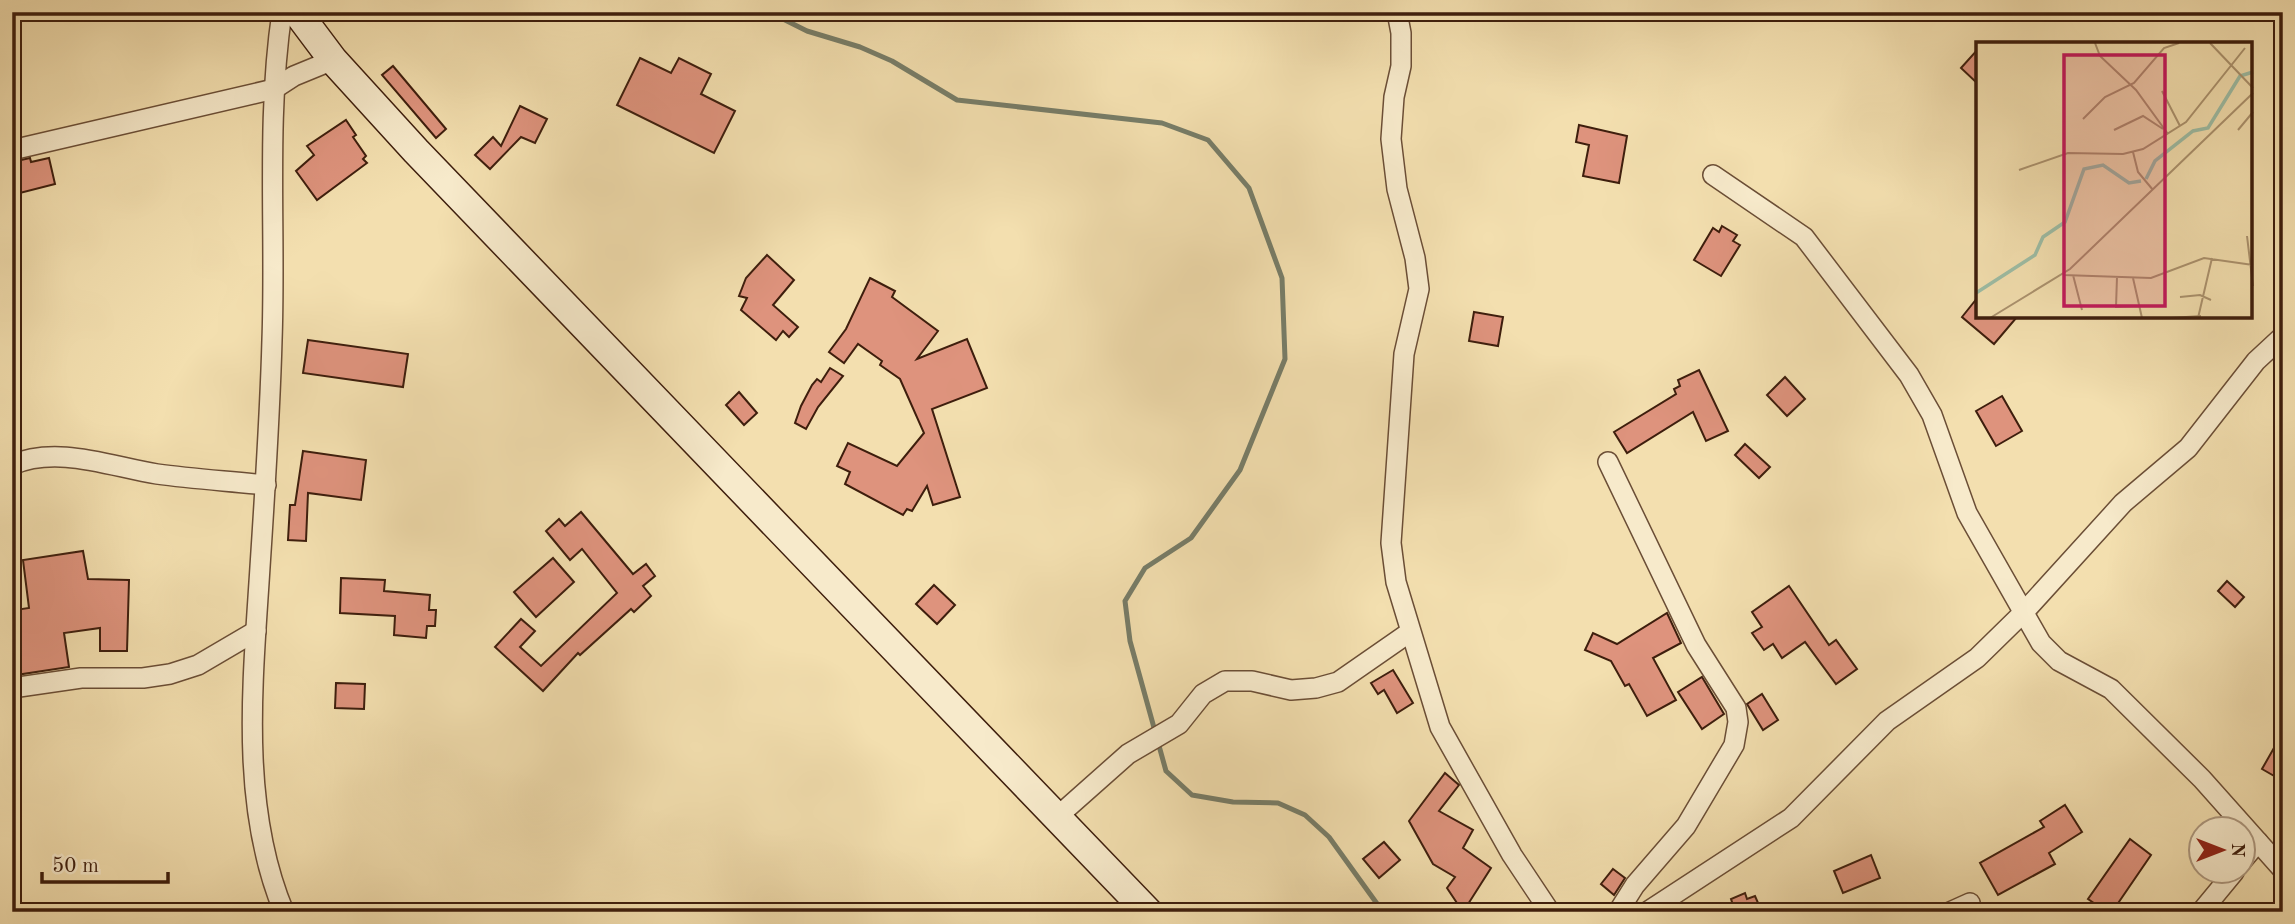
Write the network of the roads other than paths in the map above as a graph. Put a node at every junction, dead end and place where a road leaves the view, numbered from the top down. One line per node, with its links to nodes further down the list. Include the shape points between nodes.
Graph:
1 (282, 12): 5 (street)
2 (297, 12): 4 (main road)
3 (1397, 12): 14 (street, via 1401,66 1391,139 1419,289 1404,354 1391,543)
4 (333, 60): 5 (street); 16 (main road)
5 (274, 89): 6 (street); 11 (street)
6 (12, 150)
7 (1713, 174): 12 (street, via 1804,237 1909,375 1932,415 1967,513)
8 (2283, 337): 12 (street, via 2256,361 2188,448 2123,503)
9 (1608, 462): 25 (street, via 1696,645 1736,708 1738,722 1734,745 1686,827 1635,885)
10 (12, 465): 11 (street, via 47,457 75,458 156,473)
11 (266, 485): 13 (street)
12 (2024, 612): 17 (street, via 2041,643 2059,661 2111,689 2203,779); 26 (street, via 1978,658 1887,721 1791,818)
13 (256, 631): 15 (street, via 198,665 170,674 81,678); 22 (street, via 257,797 265,854)
14 (1410, 632): 16 (street, via 1338,682 1316,688 1291,690 1252,681 1225,681 1203,694 1167,733 1101,777); 24 (street, via 1440,727 1512,855)
15 (12, 688)
16 (1057, 817): 23 (main road)
17 (2258, 842): 18 (street); 19 (street)
18 (2256, 844)
19 (2283, 870)
20 (2222, 886): 28 (street)
21 (1970, 902): 27 (street)
22 (284, 912)
23 (1148, 912)
24 (1550, 912)
25 (1618, 912)
26 (1647, 912)
27 (1950, 912)
28 (2201, 912)

